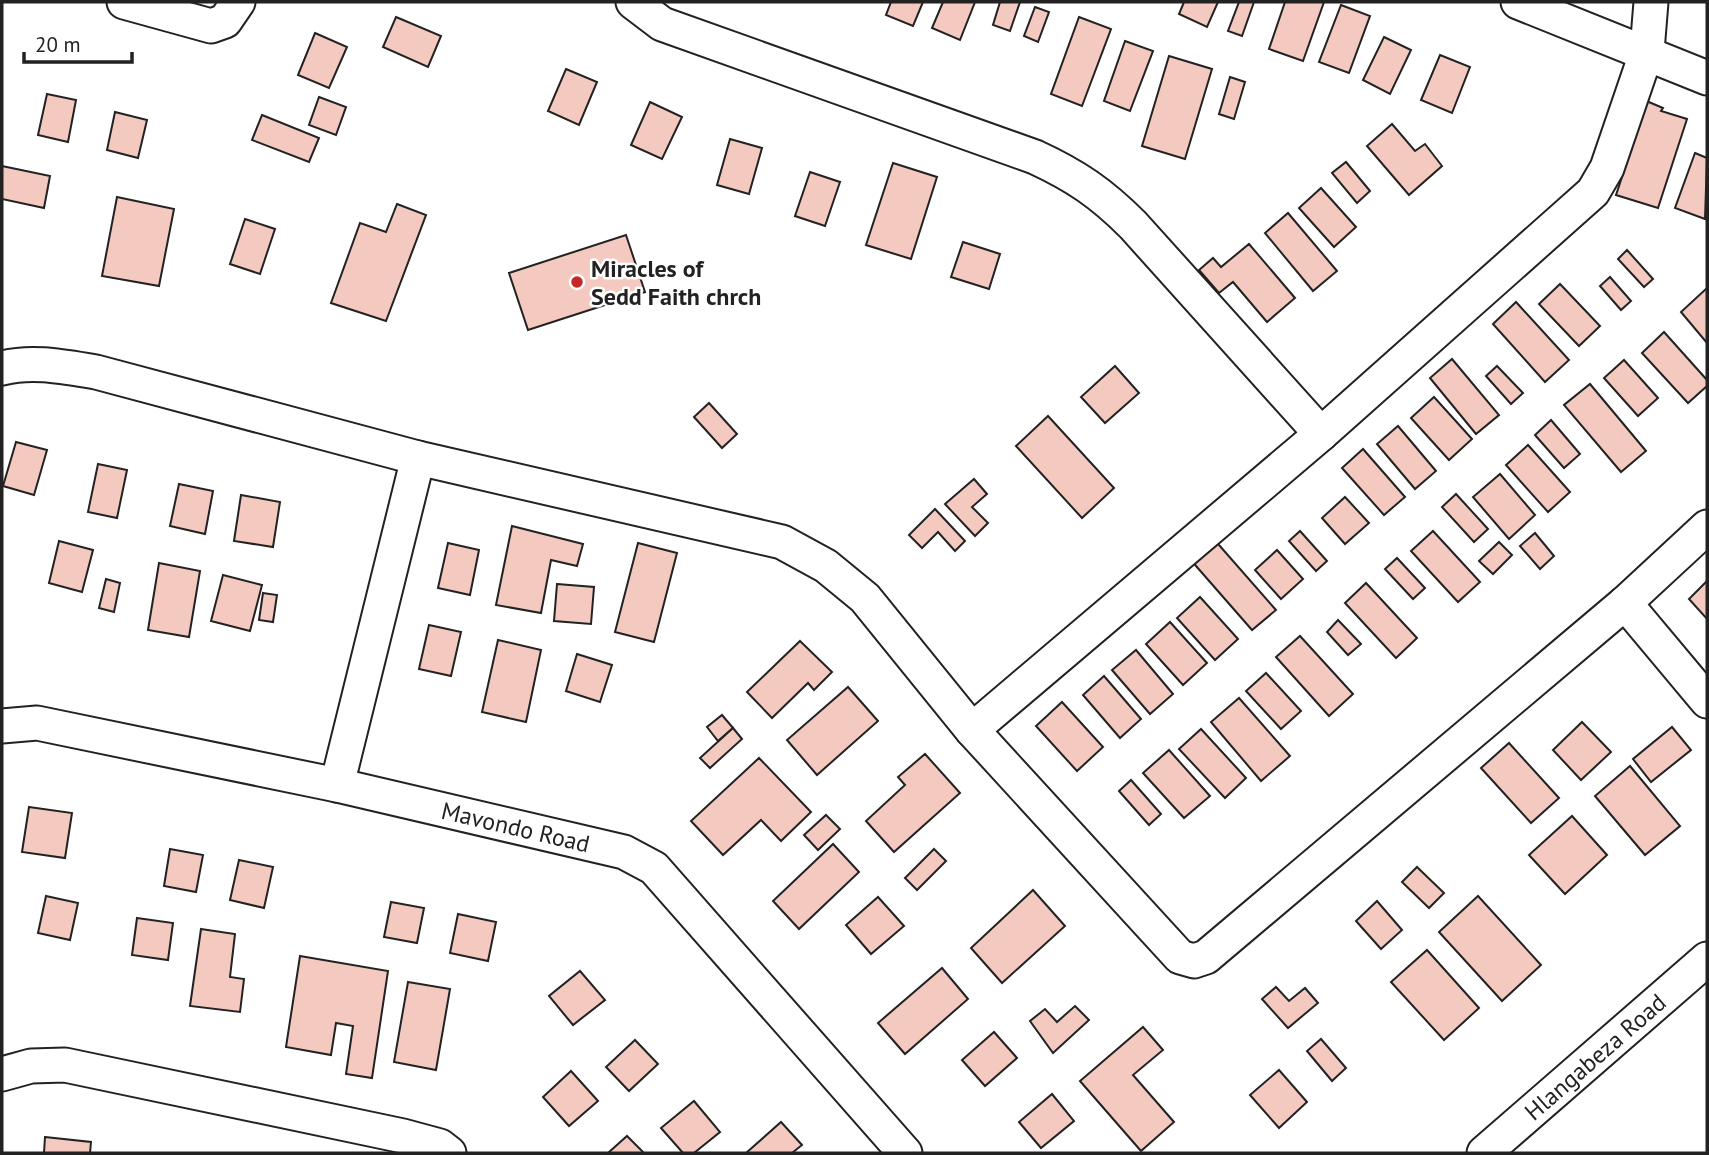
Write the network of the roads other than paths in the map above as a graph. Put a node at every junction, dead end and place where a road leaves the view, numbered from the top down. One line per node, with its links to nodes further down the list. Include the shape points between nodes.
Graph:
1 (124, 2): 2 (street, via 211,26 225,21)
2 (238, 2)
3 (633, 2): 9 (street, via 662,24 1035,157 1077,177 1103,195 1133,226)
4 (1518, 2): 6 (street)
5 (1651, 2): 6 (street)
6 (1647, 51): 7 (street); 9 (street, via 1607,168 1592,192)
7 (1707, 78)
8 (2, 368): 10 (street, via 57,365 96,372)
9 (1321, 434): 15 (street)
10 (418, 458): 15 (street, via 782,542 826,566 865,598); 16 (street)
11 (1707, 527): 12 (street)
12 (1625, 603): 13 (street); 15 (street, via 1206,957 1194,961 1180,957)
13 (1707, 701)
14 (2, 726): 16 (street, Mavondo Road, via 37,723)
15 (972, 730)
16 (337, 785): 20 (street, Mavondo Road, via 624,852 654,868)
17 (1707, 959): 21 (street, Hlangabeza Road)
18 (2, 1074): 19 (street, via 31,1066 65,1065 402,1136 440,1146)
19 (449, 1153)
20 (905, 1153)
21 (1484, 1153)

